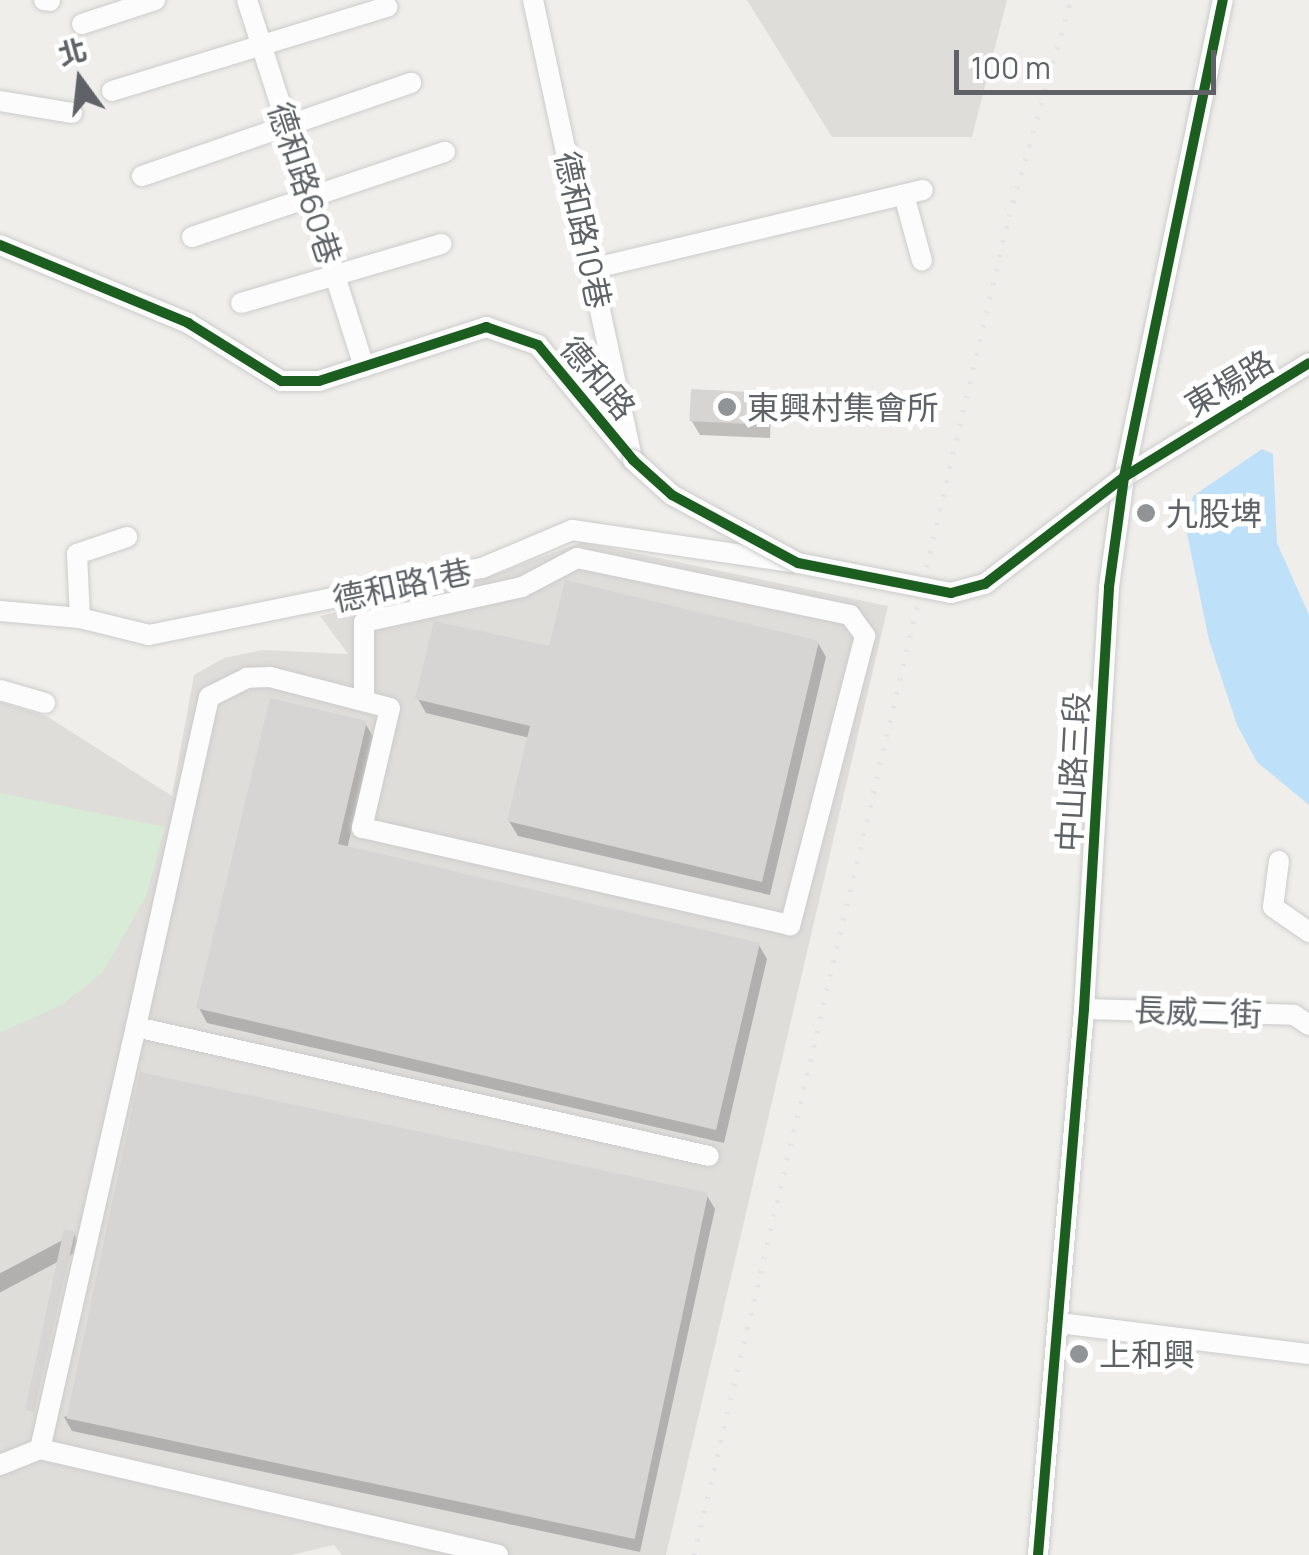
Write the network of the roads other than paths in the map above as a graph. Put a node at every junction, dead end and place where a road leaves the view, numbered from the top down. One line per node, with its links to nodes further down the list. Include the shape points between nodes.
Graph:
1 (155, 0): 6 (street)
2 (246, 0): 7 (street, 德和路60巷)
3 (533, 0): 20 (street, 德和路10巷)
4 (1223, 0): 26 (street, 中山路三段)
5 (388, 7): 7 (street)
6 (82, 24)
7 (262, 47): 9 (street); 12 (street, 德和路60巷)
8 (411, 83): 12 (street)
9 (112, 91)
10 (0, 101): 11 (street)
11 (72, 113)
12 (286, 122): 14 (street); 15 (street, 德和路60巷)
13 (446, 152): 15 (street)
14 (142, 176)
15 (310, 198): 16 (street); 21 (street, 德和路60巷)
16 (192, 236)
17 (442, 244): 21 (street)
18 (0, 245): 24 (street, 德和路, via 188,323 280,381 319,382)
19 (922, 261): 20 (street, via 913,192)
20 (591, 269): 25 (street, 德和路10巷)
21 (335, 276): 22 (street); 24 (street, 德和路60巷)
22 (241, 303)
23 (1309, 364): 26 (street, 東楊路)
24 (364, 367): 25 (street, 德和路, via 486,327 538,345)
25 (633, 460): 28 (street, 德和路, bridge, via 672,495)
26 (1124, 477): 28 (street, 德和路, bridge, via 985,584 951,592); 36 (street, 中山路三段, via 1108,587)
27 (127, 537): 30 (street, via 76,554)
28 (798, 562): 30 (street, 德和路1巷, via 572,530 482,568 149,634)
29 (0, 611): 30 (street, 德和路1巷)
30 (80, 618)
31 (0, 690): 33 (street)
32 (364, 701): 32 (street, via 390,708 362,828 790,925 865,636 850,616 577,558 522,587 364,622); 38 (street, via 270,677 247,678 209,697)
33 (46, 703)
34 (1279, 861): 35 (street, via 1273,907)
35 (1309, 932)
36 (1084, 1009): 37 (street, 長威二街, via 1294,1015); 40 (street, 中山路三段)
37 (1309, 1025)
38 (136, 1027): 39 (street); 42 (street)
39 (708, 1156)
40 (1059, 1323): 41 (street); 45 (street, 中山路三段)
41 (1309, 1354)
42 (40, 1449): 43 (street); 44 (street)
43 (0, 1466)
44 (498, 1555)
45 (1038, 1555)

